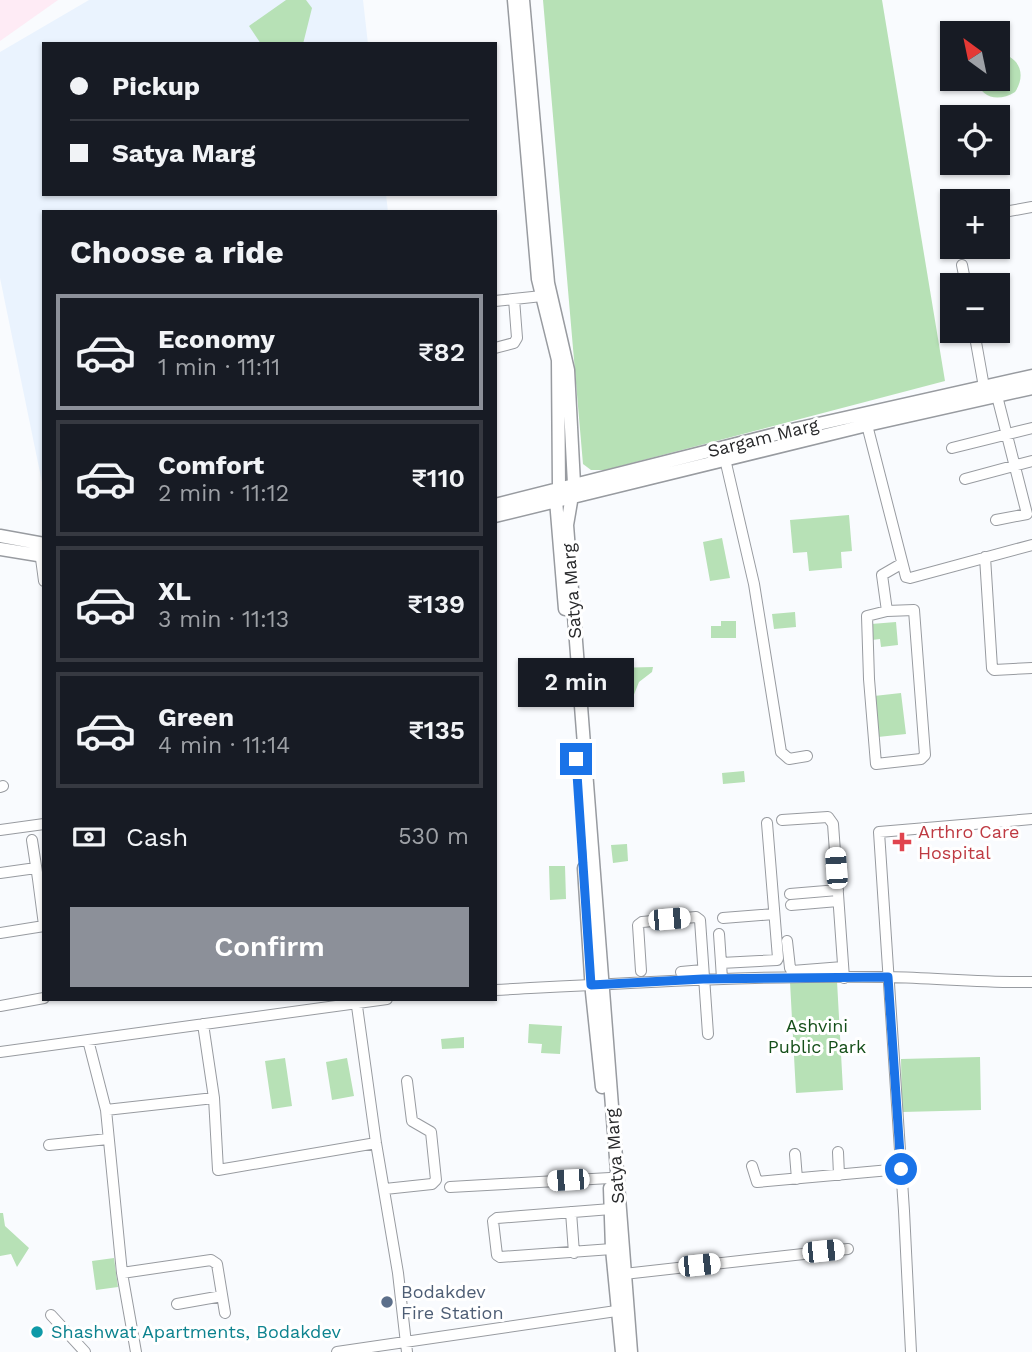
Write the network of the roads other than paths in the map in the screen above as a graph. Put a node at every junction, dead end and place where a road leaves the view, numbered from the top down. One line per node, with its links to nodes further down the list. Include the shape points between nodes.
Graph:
1 (514, 0): 5 (main road, Satya Marg)
2 (523, 0): 5 (main road, Satya Marg)
3 (1032, 207): 4 (street)
4 (1010, 211)
5 (539, 221): 8 (main road, Satya Marg); 25 (main road, Satya Marg, via 568,370)
6 (962, 265): 7 (street)
7 (964, 273)
8 (542, 296): 9 (street); 26 (main road, Satya Marg, via 558,360)
9 (514, 299): 10 (street); 12 (street, via 517,338 514,344)
10 (497, 301)
11 (976, 343): 14 (street)
12 (497, 348)
13 (1032, 376): 14 (main road, Sargam Marg)
14 (984, 387): 25 (main road, Sargam Marg, via 796,429)
15 (1032, 388): 16 (main road, Sargam Marg)
16 (997, 396): 17 (main road, Sargam Marg); 19 (street)
17 (867, 425): 21 (main road, Sargam Marg); 35 (street)
18 (1032, 429): 19 (street)
19 (1006, 435): 20 (street); 23 (street)
20 (952, 448)
21 (726, 459): 25 (main road, Sargam Marg); 38 (street, via 754,584 781,752 789,759)
22 (1032, 461): 23 (street)
23 (1014, 466): 24 (street); 29 (street, via 1027,514)
24 (965, 479)
25 (572, 491): 26 (main road, Sargam Marg); 67 (main road, Satya Marg, via 567,525)
26 (558, 494): 27 (main road, Sargam Marg); 28 (main road, Sargam Marg); 67 (main road, Satya Marg)
27 (497, 505)
28 (497, 515)
29 (996, 520)
30 (0, 536): 33 (main road)
31 (1032, 545): 34 (street)
32 (0, 549): 33 (main road)
33 (42, 550)
34 (985, 557): 35 (street, via 910,578); 37 (street, via 992,668)
35 (901, 564): 36 (street, via 882,575)
36 (887, 611): 36 (street, via 867,617 876,764 925,755 916,612)
37 (1032, 667)
38 (807, 757)
39 (1032, 819): 63 (street, via 879,832)
40 (782, 820): 48 (street, via 828,817 833,824)
41 (768, 823): 50 (street)
42 (42, 824): 43 (street)
43 (0, 830)
44 (32, 840): 45 (street)
45 (36, 868): 46 (street); 47 (street)
46 (0, 873)
47 (41, 879)
48 (838, 896): 49 (street); 60 (street)
49 (791, 899)
50 (774, 914): 51 (street); 56 (street, via 778,958)
51 (723, 918)
52 (42, 925): 53 (street)
53 (0, 933)
54 (719, 933): 57 (street)
55 (787, 941): 61 (street, via 790,968)
56 (772, 960): 57 (street); 65 (street)
57 (721, 963): 64 (street)
58 (641, 971): 62 (street, via 638,925 696,917 700,920)
59 (681, 972): 62 (street)
60 (843, 972): 61 (street); 63 (street)
61 (805, 974): 65 (street)
62 (703, 975): 64 (street); 67 (street); 73 (street)
63 (888, 977): 66 (street); 85 (street)
64 (722, 979): 65 (street)
65 (774, 979)
66 (1032, 982)
67 (597, 984): 68 (street); 87 (main road, Satya Marg); 97 (main road, Satya Marg)
68 (497, 990)
69 (42, 998): 71 (street)
70 (356, 1001): 72 (street); 80 (street)
71 (0, 1006)
72 (203, 1024): 74 (street); 77 (street)
73 (708, 1034)
74 (88, 1040): 75 (street); 78 (street)
75 (0, 1052)
76 (407, 1081): 90 (street, via 412,1121 430,1132 436,1181)
77 (214, 1098): 78 (street); 80 (street, via 218,1170)
78 (106, 1110): 79 (street)
79 (107, 1139): 81 (street); 96 (street)
80 (376, 1143): 90 (street)
81 (49, 1146)
82 (838, 1152): 86 (street)
83 (795, 1154): 88 (street)
84 (752, 1167): 88 (street, via 757,1182)
85 (901, 1169): 86 (street); 109 (street)
86 (839, 1175): 88 (street)
87 (610, 1178): 89 (street); 91 (main road, Satya Marg)
88 (797, 1179)
89 (450, 1187)
90 (385, 1189): 103 (street)
91 (611, 1209): 92 (street); 94 (main road, Satya Marg)
92 (571, 1212): 95 (street); 95 (street, via 493,1221 496,1255 500,1257)
93 (848, 1248): 97 (street)
94 (612, 1249): 95 (street); 100 (main road, Satya Marg)
95 (574, 1253)
96 (122, 1273): 98 (street, via 211,1260 217,1264); 105 (street)
97 (624, 1274): 100 (main road, Satya Marg)
98 (222, 1296): 99 (street); 101 (street)
99 (177, 1304)
100 (622, 1310): 103 (street); 107 (main road, Satya Marg); 108 (main road, Satya Marg)
101 (225, 1313)
102 (51, 1315): 104 (street)
103 (406, 1347): 106 (street)
104 (85, 1352)
105 (136, 1352)
106 (337, 1352)
107 (622, 1352)
108 (631, 1352)
109 (911, 1352)

